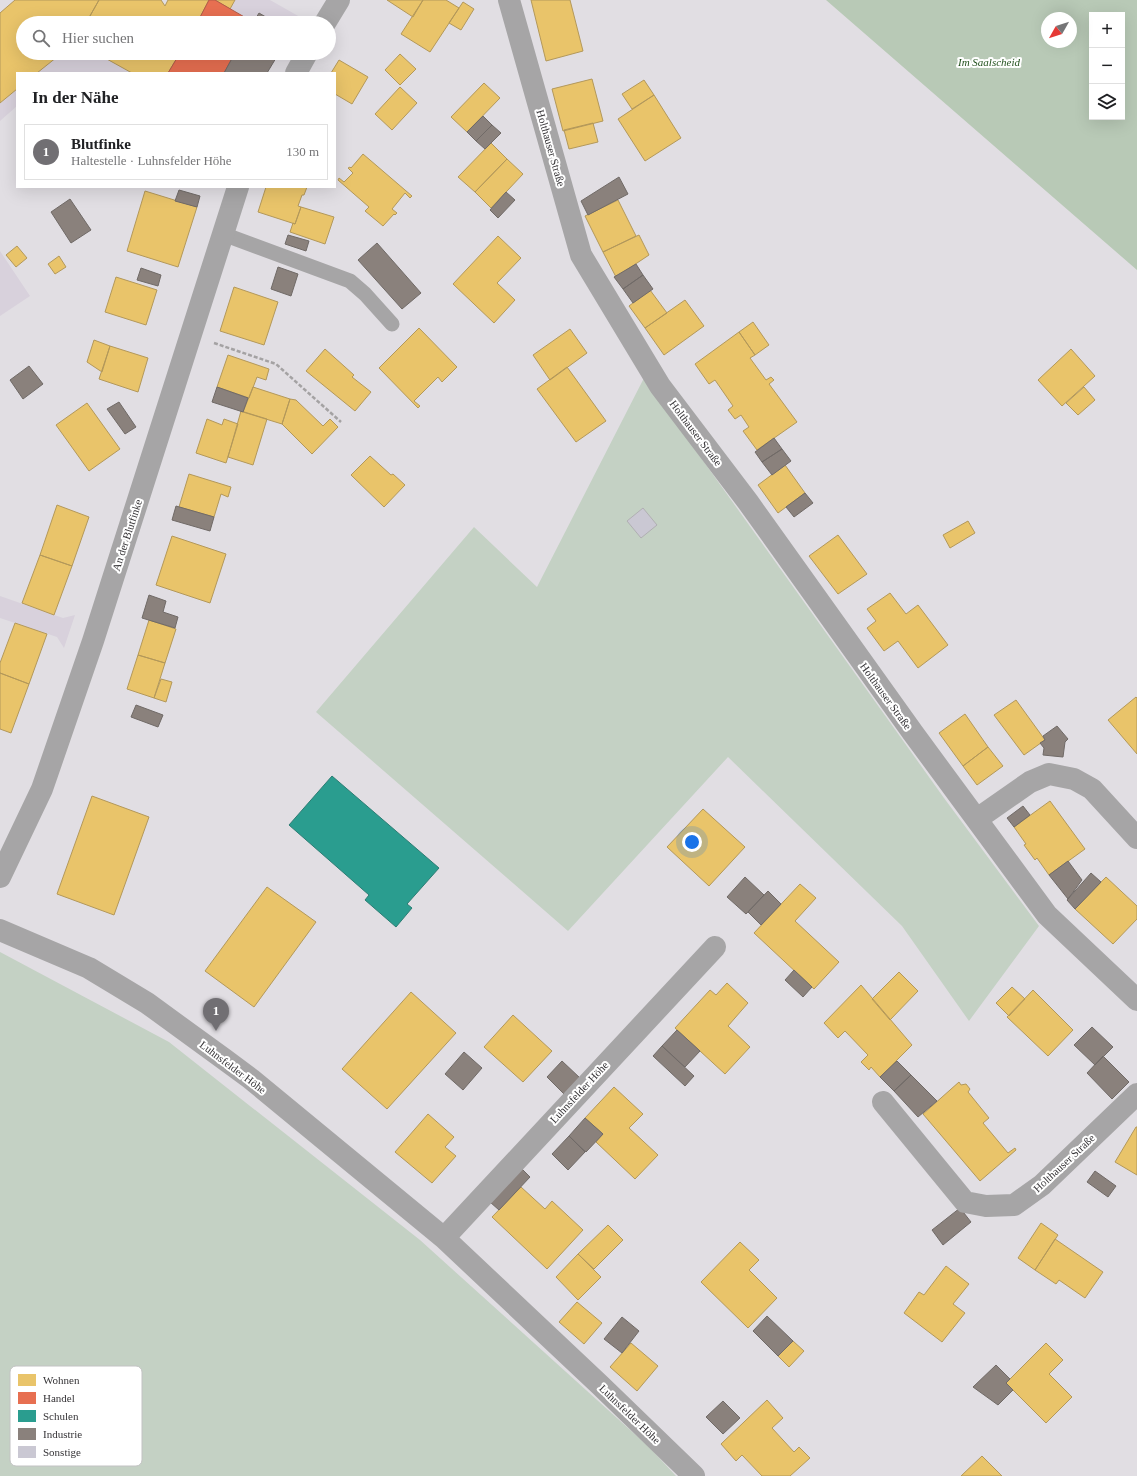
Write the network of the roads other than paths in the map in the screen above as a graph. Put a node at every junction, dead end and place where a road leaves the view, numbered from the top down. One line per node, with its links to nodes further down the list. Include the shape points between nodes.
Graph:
1 (339, 0): 3 (street)
2 (509, 0): 9 (street, Holthauser Straße, via 581,255 660,386 748,502)
3 (329, 16)
4 (303, 60): 5 (street)
5 (297, 72)
6 (238, 188): 7 (street, An der Blutfinke)
7 (223, 234): 8 (lane, via 350,281); 11 (street, An der Blutfinke, via 93,641 42,789)
8 (392, 324)
9 (977, 819): 10 (street, via 1030,782 1049,774 1074,779 1092,789); 14 (street, Holthauser Straße, via 1047,915)
10 (1137, 838)
11 (0, 877)
12 (0, 930): 17 (street, Luhnsfelder Höhe, via 89,968 147,1003 224,1058)
13 (715, 947): 17 (street, Luhnsfelder Höhe)
14 (1137, 1000)
15 (1137, 1094): 16 (street, Holthauser Straße, via 1042,1185 1014,1205 986,1206 966,1202)
16 (883, 1102)
17 (444, 1238): 18 (street, Luhnsfelder Höhe)
18 (694, 1476)

